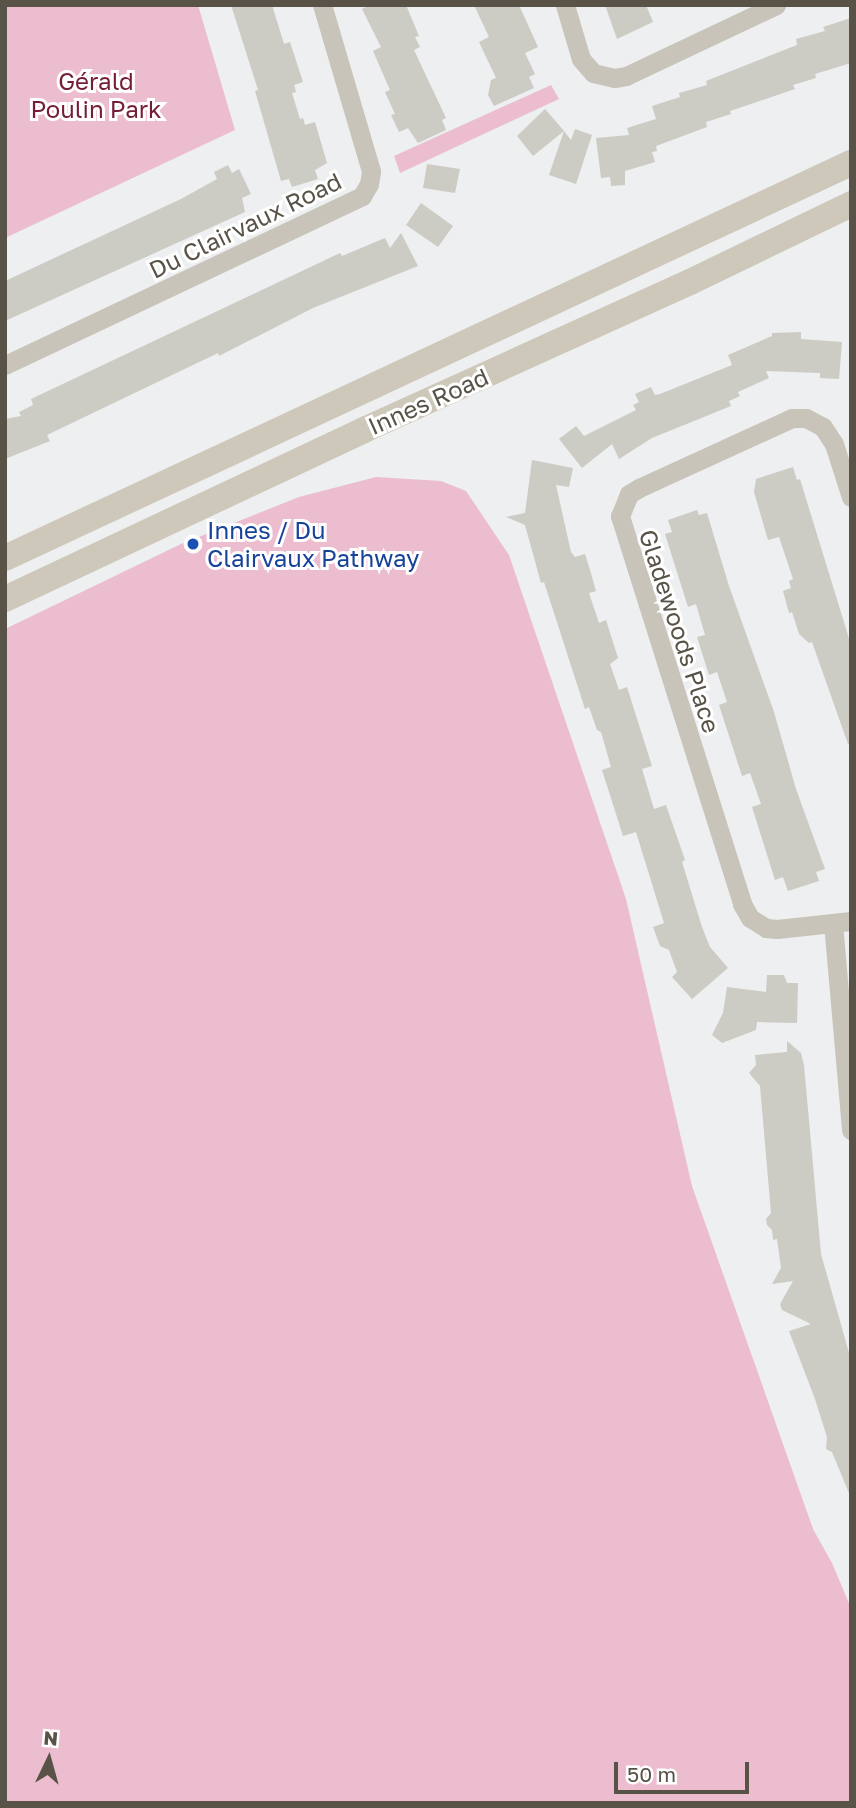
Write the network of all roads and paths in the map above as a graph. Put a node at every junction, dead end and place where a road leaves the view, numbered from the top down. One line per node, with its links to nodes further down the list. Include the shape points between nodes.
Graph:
1 (322, 5): 6 (street, Du Clairvaux Road, via 371,170 362,196)
2 (565, 5): 3 (street, via 581,60 593,73 614,78)
3 (776, 5)
4 (851, 163): 8 (main road, Innes Road)
5 (851, 204): 9 (main road, Innes Road)
6 (5, 365)
7 (851, 497): 10 (street, Gladewoods Place, via 834,444 823,427 806,418 792,418 639,488 629,494 620,516 742,904 750,918 766,928)
8 (5, 558)
9 (5, 599)
10 (842, 922): 11 (street)
11 (851, 1130)

